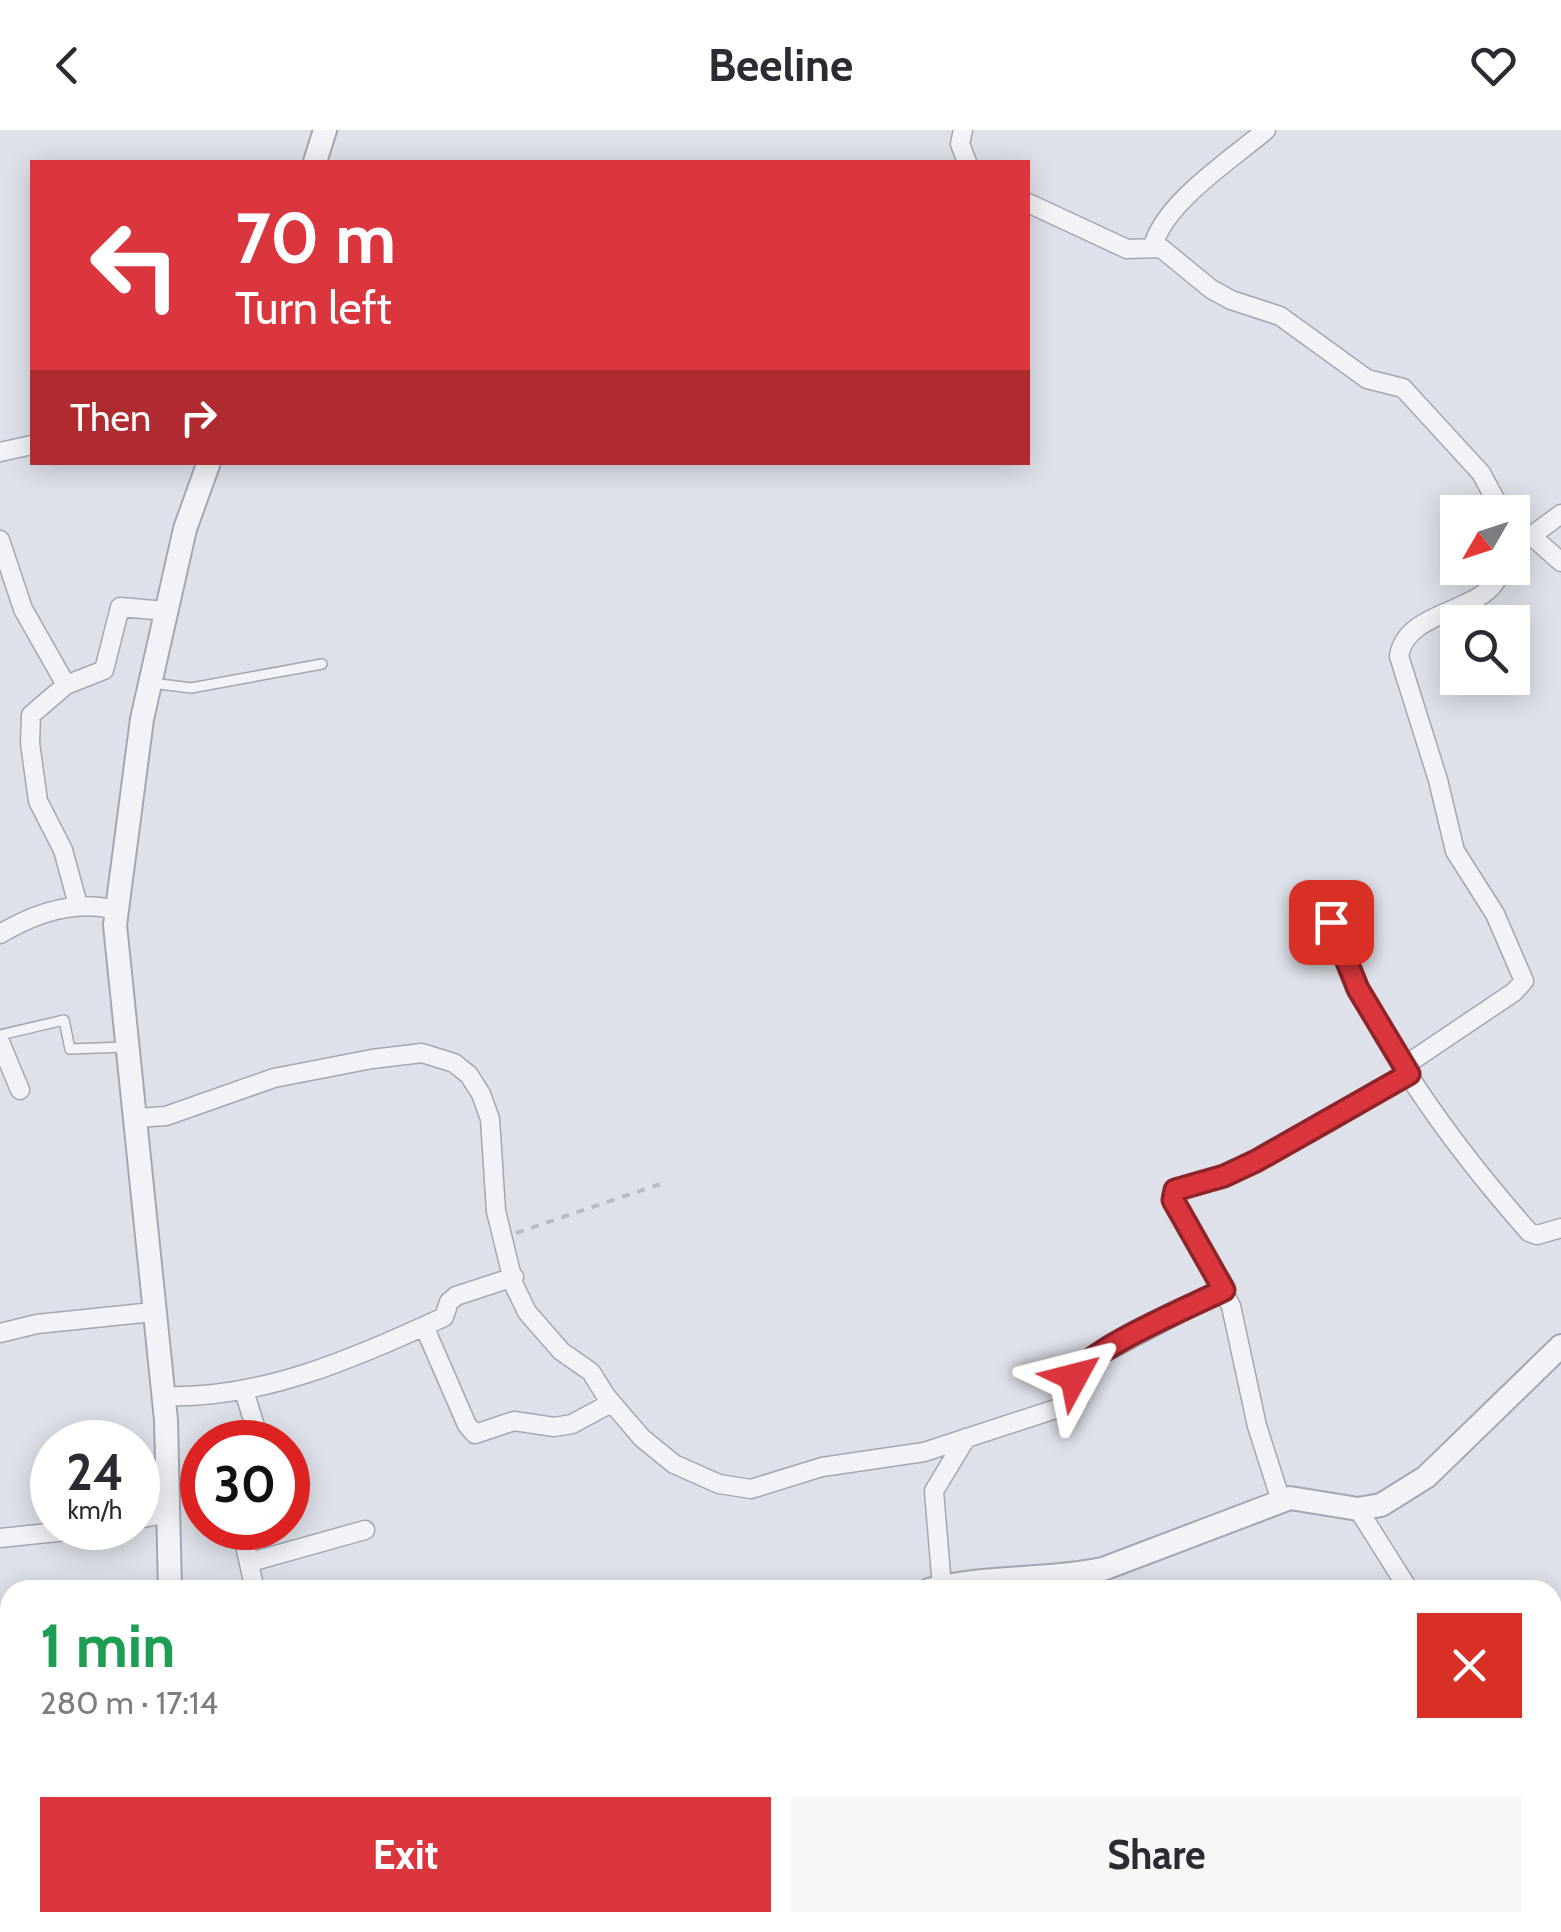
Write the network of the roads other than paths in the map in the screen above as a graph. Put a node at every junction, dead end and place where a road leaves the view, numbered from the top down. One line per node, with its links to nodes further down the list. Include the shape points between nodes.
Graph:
1 (324, 130): 4 (street)
2 (962, 130): 5 (street)
3 (1266, 130): 7 (street, via 1174,209)
4 (316, 160)
5 (966, 160)
6 (1030, 204): 7 (street, via 1127,249)
7 (1153, 246): 11 (street, via 1231,300 1280,316 1367,380 1403,388 1481,473)
8 (30, 445): 9 (street)
9 (0, 452)
10 (208, 465): 17 (street)
11 (1493, 495)
12 (1561, 514): 13 (street)
13 (1530, 537): 15 (street)
14 (0, 540): 20 (street, via 23,609)
15 (1561, 562)
16 (1492, 585): 26 (street, via 1414,631 1399,656 1455,851 1495,914 1524,981)
17 (155, 609): 19 (street); 20 (street, via 122,606 107,666)
18 (322, 664): 19 (lane, via 190,688)
19 (150, 682): 21 (street)
20 (66, 686): 21 (street, via 34,710 30,743 38,802)
21 (93, 906): 23 (street, via 44,914); 25 (street, via 117,964)
22 (1331, 922): 26 (street, via 1358,989)
23 (0, 934)
24 (0, 1039): 25 (lane, via 66,1020 68,1047); 27 (street)
25 (120, 1047): 28 (street)
26 (1406, 1070): 29 (street, via 1529,1232); 31 (street, via 1256,1161 1175,1190 1173,1200)
27 (20, 1090)
28 (136, 1118): 30 (street, via 166,1116 304,1071 406,1053 440,1056 469,1075 490,1119 494,1196); 32 (street)
29 (1561, 1228)
30 (514, 1278): 33 (street, via 456,1296 444,1317); 38 (street, via 518,1297 540,1328 591,1372)
31 (1224, 1290): 40 (street, via 1085,1363 1074,1374 1081,1394 1075,1402); 41 (street)
32 (152, 1312): 34 (street); 37 (street)
33 (424, 1326): 36 (street); 38 (street, via 475,1434 514,1421 572,1424)
34 (0, 1334)
35 (1561, 1346): 42 (street, via 1426,1477 1381,1506)
36 (244, 1390): 37 (street); 39 (street)
37 (164, 1396): 43 (street)
38 (611, 1403): 40 (street, via 674,1464 736,1488)
39 (253, 1420)
40 (966, 1438): 52 (street, via 934,1490)
41 (1281, 1500): 42 (street); 55 (street)
42 (1358, 1508): 56 (street)
43 (169, 1513): 44 (street); 50 (street)
44 (160, 1515)
45 (365, 1530): 49 (street)
46 (30, 1535): 47 (street)
47 (0, 1538)
48 (247, 1550): 49 (street)
49 (251, 1562): 51 (street)
50 (170, 1580)
51 (254, 1580)
52 (935, 1580)
53 (982, 1580): 54 (street)
54 (1068, 1580)
55 (1093, 1580)
56 (1404, 1580)

